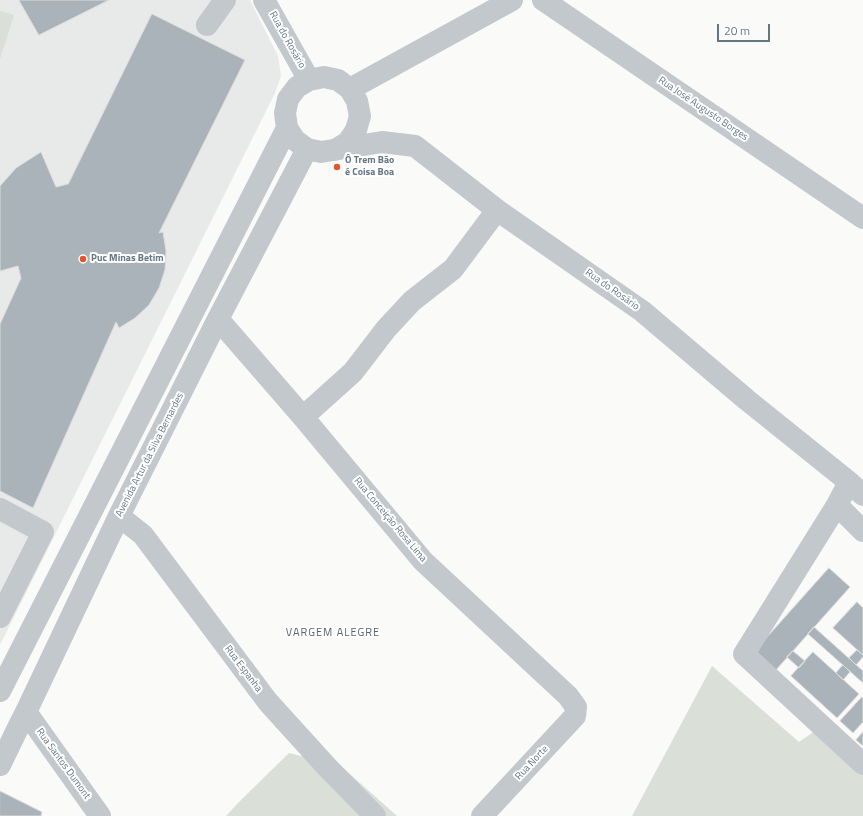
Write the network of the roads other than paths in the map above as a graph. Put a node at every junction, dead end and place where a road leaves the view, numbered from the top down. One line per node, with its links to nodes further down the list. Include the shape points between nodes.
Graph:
1 (225, 0): 5 (street)
2 (264, 0): 6 (street, Rua do Rosário)
3 (512, 0): 7 (street)
4 (543, 0): 12 (street, Rua José Augusto Borges)
5 (207, 25)
6 (309, 80): 7 (street, via 324,77 338,80); 8 (street, via 297,87 288,99 285,113)
7 (350, 89): 10 (street, via 357,101 360,116 356,130 348,142)
8 (287, 128): 9 (street, via 295,140); 21 (street)
9 (307, 149): 10 (street, via 321,152); 13 (street, Avenida Artur da Silva Bernardes)
10 (335, 150): 11 (street, Rua do Rosário, via 382,142 415,146)
11 (497, 210): 14 (street, via 453,269 412,301 386,329 353,372); 15 (street, Rua do Rosário, via 642,310 747,400)
12 (863, 218)
13 (218, 319): 14 (street, Rua Conceição Rosa Lima); 18 (street, Avenida Artur da Silva Bernardes)
14 (303, 417): 24 (street, Rua Conceição Rosa Lima, via 423,561 568,696)
15 (856, 488): 16 (street)
16 (837, 505): 19 (street); 27 (street, via 744,654)
17 (0, 509): 20 (street)
18 (119, 516): 25 (street, Avenida Artur da Silva Bernardes); 29 (street, Rua Espanha, via 144,535 268,702)
19 (863, 531)
20 (44, 532): 21 (street); 22 (street)
21 (73, 547): 23 (street)
22 (0, 617)
23 (0, 691)
24 (576, 707): 30 (street, Rua Norte, via 575,716)
25 (26, 712): 26 (street, Avenida Artur da Silva Bernardes); 28 (street, Rua Santos Dumont)
26 (0, 764)
27 (863, 764)
28 (100, 816)
29 (375, 816)
30 (482, 816)

